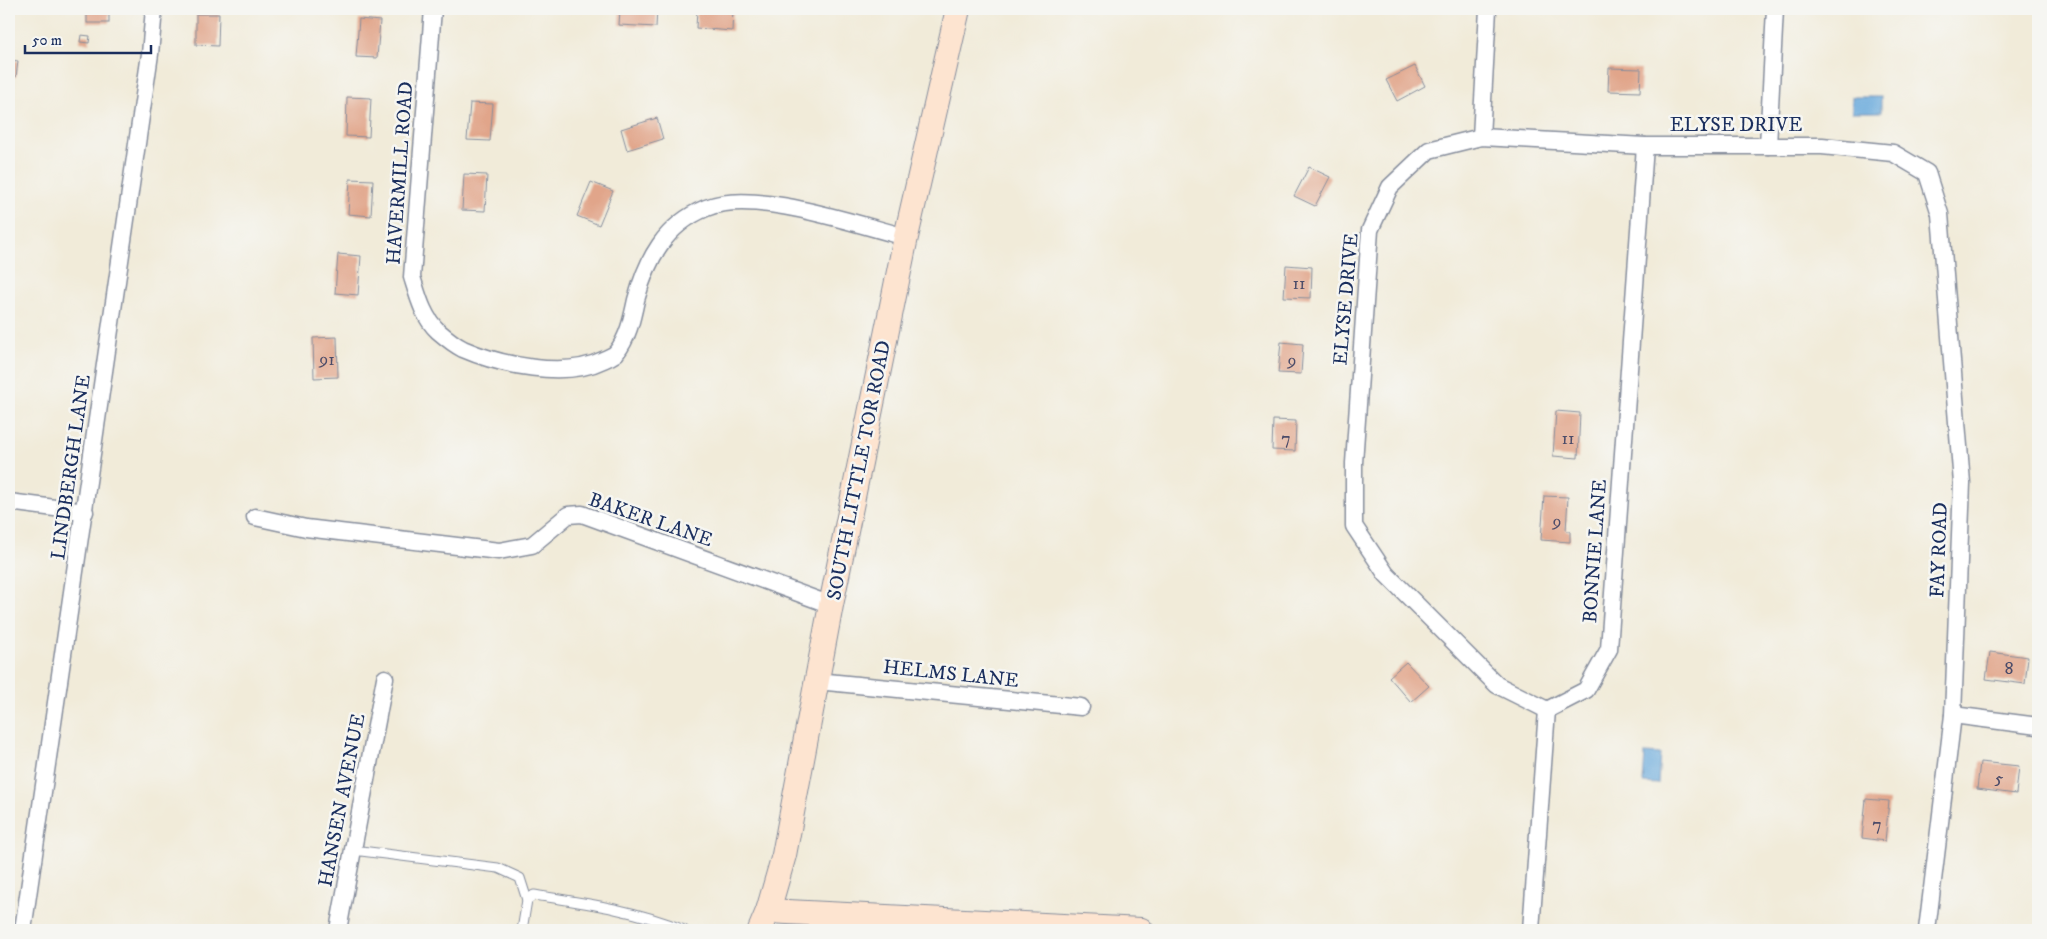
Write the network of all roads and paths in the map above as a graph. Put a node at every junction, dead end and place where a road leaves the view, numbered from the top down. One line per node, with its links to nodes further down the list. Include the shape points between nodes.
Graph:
1 (154, 9): 12 (street, LINDBERGH LANE)
2 (433, 9): 10 (street, HAVERMILL ROAD, via 412,277 420,306 437,330 461,348 508,363 568,370 592,366 615,354 630,328 643,273 657,246 678,223 707,207 744,200)
3 (958, 9): 10 (street, SOUTH LITTLE TOR ROAD)
4 (1488, 9): 6 (street)
5 (1775, 9): 8 (street)
6 (1481, 137): 7 (street, ELYSE DRIVE); 18 (street, ELYSE DRIVE, via 1429,150 1390,187 1370,230 1354,463 1354,526 1386,574 1497,685)
7 (1645, 146): 8 (street, ELYSE DRIVE); 18 (street, BONNIE LANE, via 1608,649 1586,690)
8 (1768, 146): 9 (street, ELYSE DRIVE, via 1822,146 1893,153)
9 (1927, 173): 19 (street, FAY ROAD, via 1940,214 1962,483)
10 (906, 237): 14 (street, SOUTH LITTLE TOR ROAD)
11 (9, 502): 12 (street)
12 (85, 512): 25 (street, LINDBERGH LANE)
13 (255, 517): 14 (street, BAKER LANE, via 306,528 499,551 532,546 568,515 582,514)
14 (831, 605): 16 (street, SOUTH LITTLE TOR ROAD)
15 (385, 678): 21 (street, HANSEN AVENUE)
16 (816, 681): 17 (street, HELMS LANE); 23 (street, SOUTH LITTLE TOR ROAD, via 784,855)
17 (1081, 707)
18 (1547, 710): 30 (street)
19 (1953, 714): 20 (street); 31 (street, FAY ROAD)
20 (2038, 726)
21 (353, 850): 22 (lane, via 498,868 520,878); 26 (street, HANSEN AVENUE)
22 (527, 900): 27 (lane); 28 (lane, via 534,894 624,910)
23 (764, 921): 24 (street)
24 (967, 925): 29 (street)
25 (23, 930)
26 (338, 930)
27 (522, 930)
28 (684, 930)
29 (1141, 930)
30 (1531, 930)
31 (1928, 930)

